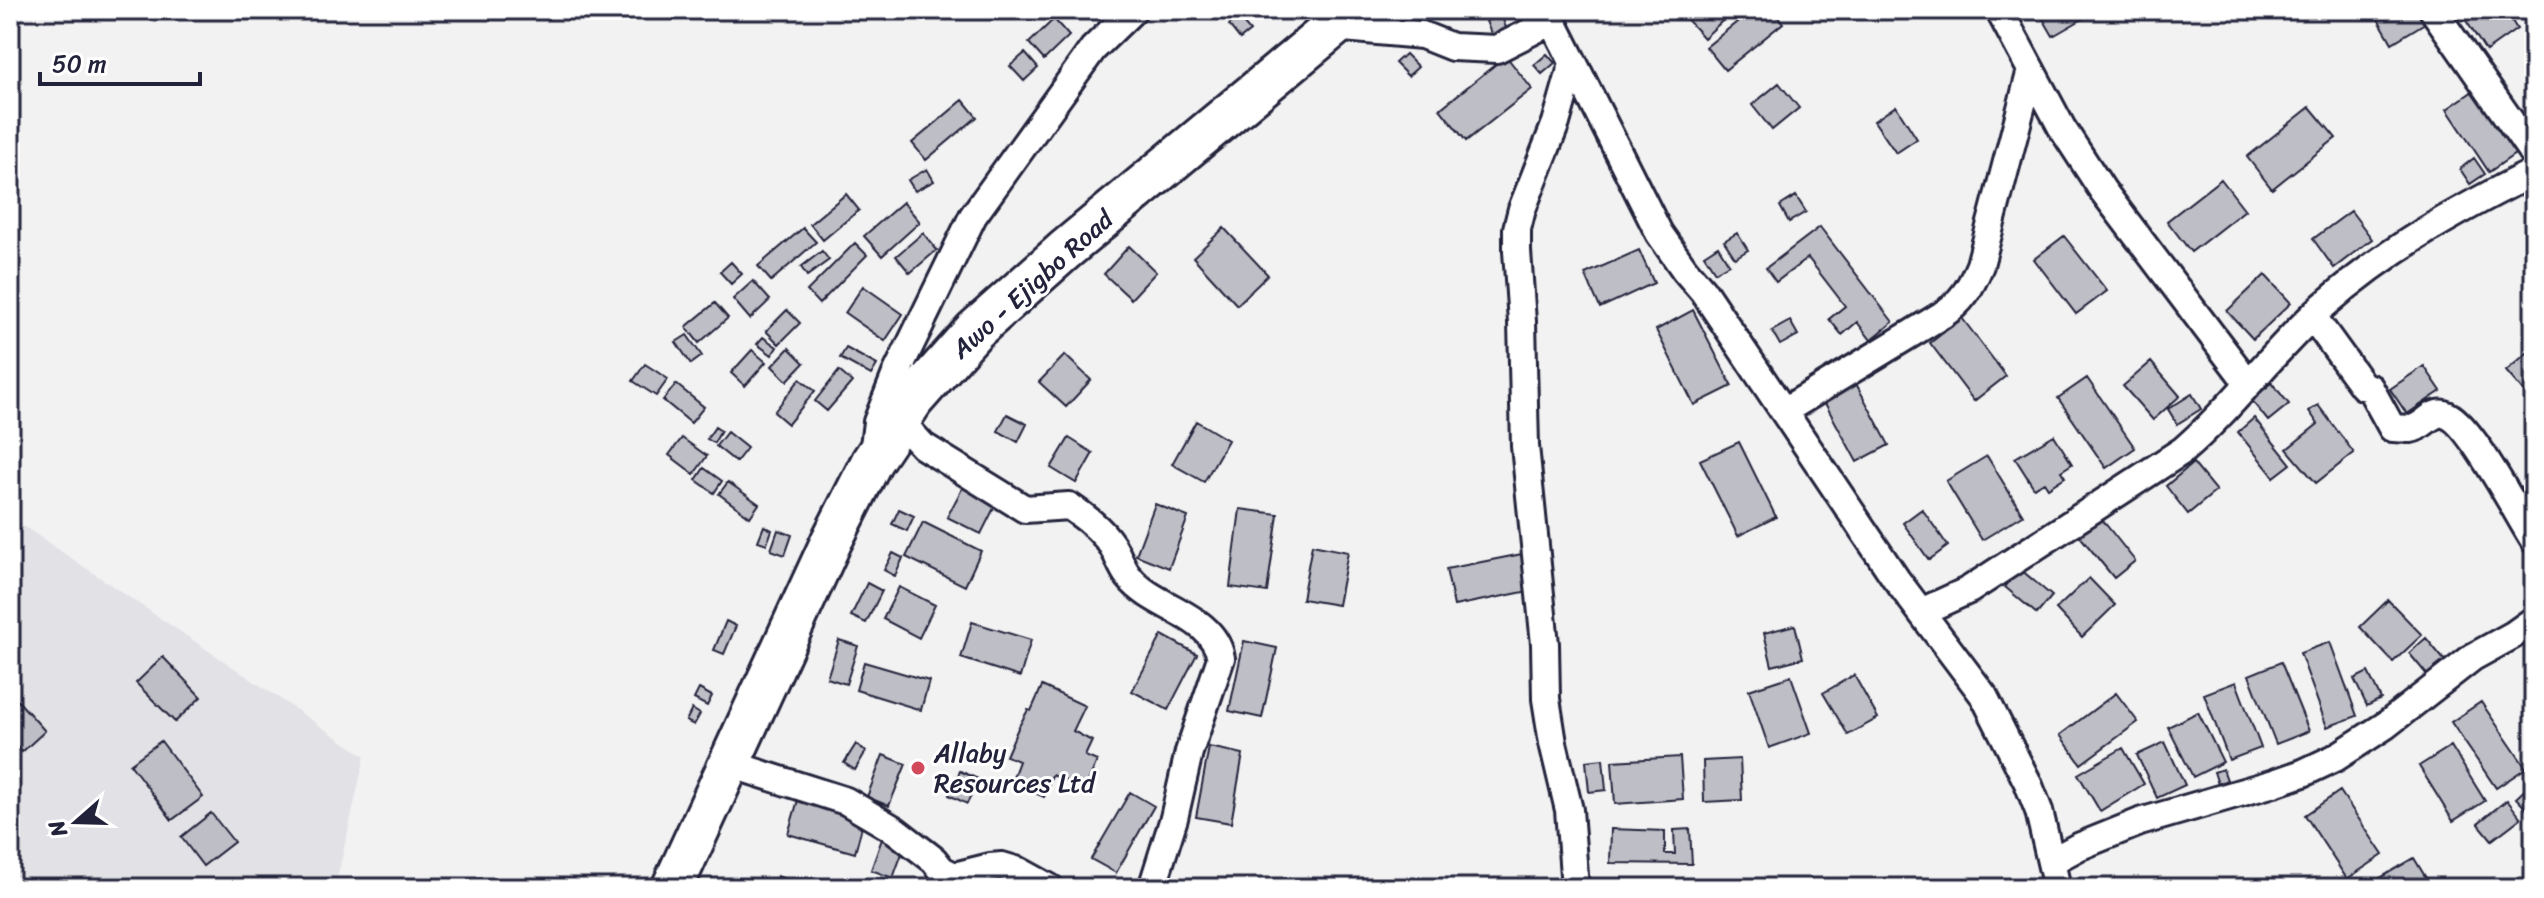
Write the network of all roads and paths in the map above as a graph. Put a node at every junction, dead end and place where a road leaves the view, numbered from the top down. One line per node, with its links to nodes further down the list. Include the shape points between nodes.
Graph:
1 (1133, 10): 14 (street, via 1093,49 973,216 896,374 877,422)
2 (1999, 10): 7 (street)
3 (2433, 10): 8 (street)
4 (1550, 16): 5 (street, via 1497,49 1452,47 1422,35); 6 (street)
5 (1344, 19): 13 (main road, Awo - Ejigbo Road, via 974,331)
6 (1573, 63): 12 (street, via 1659,233); 23 (street, via 1522,209 1517,251 1525,446 1546,699 1569,810)
7 (2031, 70): 11 (street, via 2103,191); 12 (street, via 1970,288 1942,315)
8 (2534, 155)
9 (2534, 172): 10 (street, via 2407,240)
10 (2313, 317): 11 (street); 15 (street, via 2363,386 2370,388 2392,428 2414,429 2437,413 2458,420 2498,475)
11 (2248, 383): 16 (street, via 2182,451 1969,590)
12 (1784, 411): 16 (street)
13 (899, 420): 14 (main road, Awo - Ejigbo Road); 22 (street, via 923,446 1025,509 1069,506 1112,545 1129,578 1206,630 1219,647 1221,658)
14 (872, 461): 18 (main road, Awo - Ejigbo Road)
15 (2534, 540)
16 (1921, 612): 19 (street, via 1984,696 2012,747 2039,811)
17 (2534, 620): 19 (street, via 2473,657 2335,758 2274,783 2140,822)
18 (727, 763): 20 (main road, Awo - Ejigbo Road); 21 (street, via 846,801 895,830 954,876 1002,866)
19 (2052, 861): 24 (street)
20 (672, 888)
21 (1050, 888)
22 (1152, 888)
23 (1575, 888)
24 (2057, 888)

